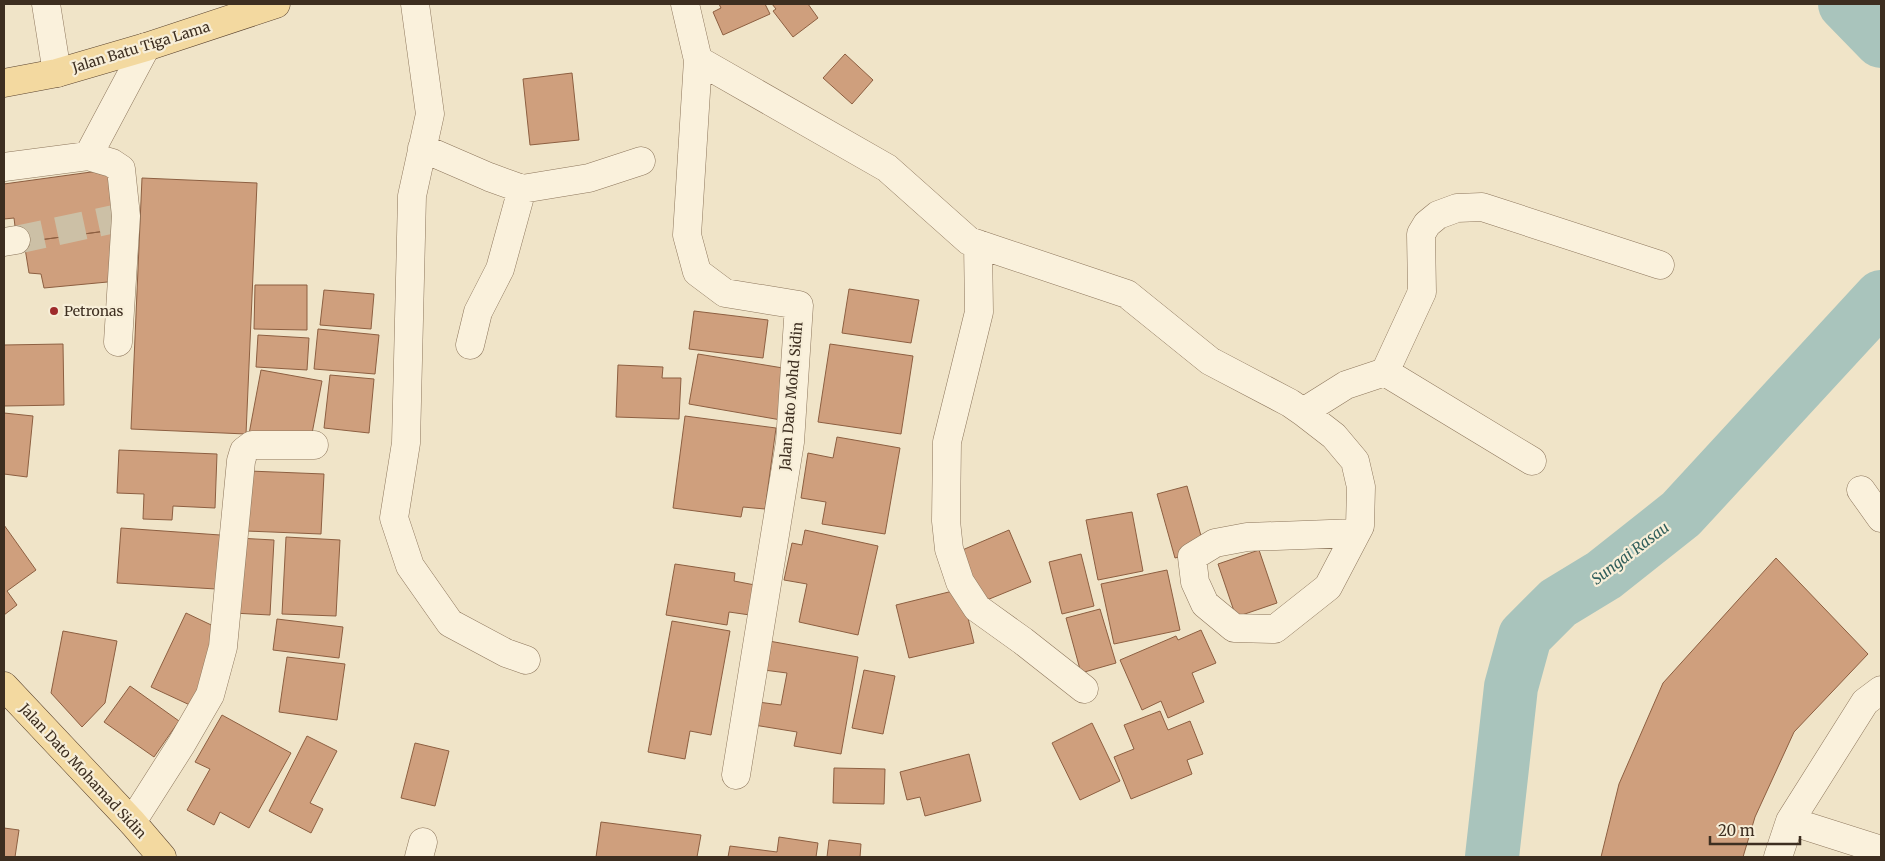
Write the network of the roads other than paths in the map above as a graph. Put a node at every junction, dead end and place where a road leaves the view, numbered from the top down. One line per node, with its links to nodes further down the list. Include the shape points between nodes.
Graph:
1 (46, 4): 7 (street)
2 (276, 4): 5 (main road, Jalan Batu Tiga Lama)
3 (414, 4): 9 (street, via 430,114)
4 (685, 4): 6 (street, Jalan Dato Mohd Sidin)
5 (146, 47): 7 (main road, Jalan Batu Tiga Lama); 10 (street)
6 (698, 60): 14 (street, via 887,168 970,241); 29 (street, Jalan Dato Mohd Sidin, via 687,235 697,272 725,293 799,305 790,442)
7 (57, 73): 8 (main road, Jalan Batu Tiga Lama)
8 (4, 83)
9 (422, 148): 13 (street); 25 (street, via 412,196 406,442 394,518 410,566 450,622 506,653)
10 (88, 156): 12 (street); 16 (street, via 121,169 123,217)
11 (641, 161): 13 (street, via 589,178)
12 (4, 166)
13 (522, 189): 17 (street, via 500,269 478,312)
14 (978, 244): 19 (street, via 1127,294 1210,361); 26 (street, via 979,312 947,442 946,521 950,549 960,582 978,608)
15 (1660, 265): 18 (street, via 1482,207 1457,208 1438,215 1426,224 1421,234 1422,292)
16 (118, 342)
17 (470, 344)
18 (1385, 372): 19 (street, via 1346,385); 21 (street)
19 (1303, 412): 24 (street, via 1334,436 1355,461 1361,487 1360,526)
20 (314, 446): 31 (street, via 252,445 244,451 224,647 210,695)
21 (1532, 461)
22 (1861, 490): 23 (street)
23 (1881, 518)
24 (1356, 533): 24 (street, via 1328,588 1276,629 1234,628 1205,604 1195,582 1192,557 1215,543 1246,537)
25 (526, 660)
26 (1084, 689)
27 (1881, 690): 30 (street, via 1865,702)
28 (5, 691): 31 (main road, Jalan Dato Mohamad Sidin)
29 (736, 775)
30 (1790, 821): 32 (street); 34 (street)
31 (132, 822): 33 (main road, Jalan Dato Mohamad Sidin)
32 (1881, 850)
33 (162, 857)
34 (1778, 857)

